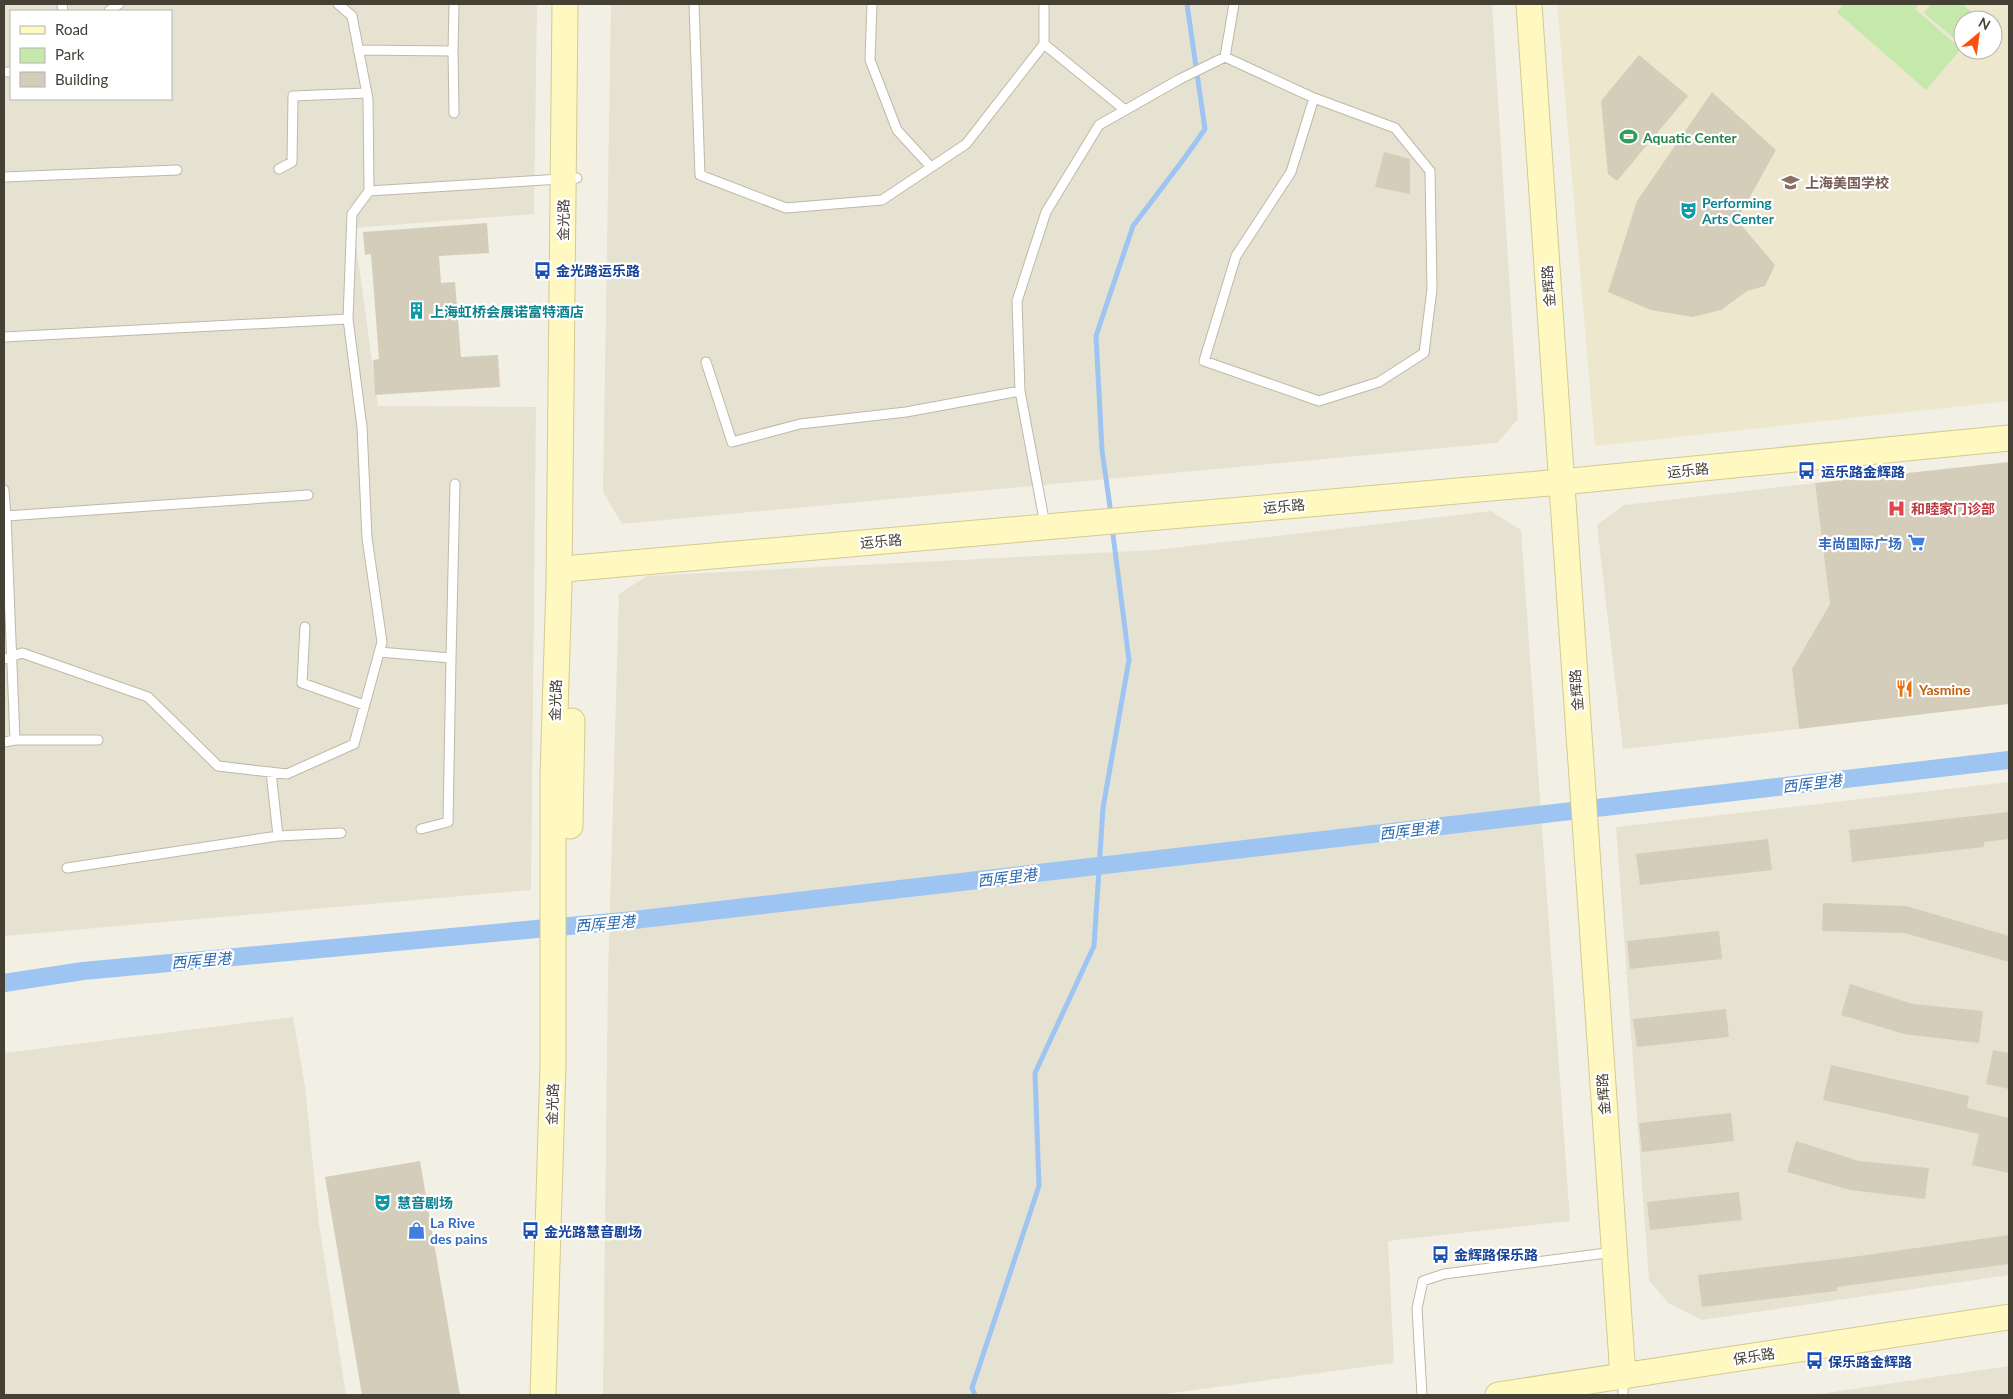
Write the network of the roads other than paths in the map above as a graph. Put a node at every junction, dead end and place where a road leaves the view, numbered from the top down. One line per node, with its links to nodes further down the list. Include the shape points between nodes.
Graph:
1 (338, 4): 11 (lane, via 352,16)
2 (454, 4): 12 (lane)
3 (565, 4): 22 (street, 金光路)
4 (582, 4): 22 (street, 金光路)
5 (694, 4): 18 (lane, via 700,175 786,208 882,200)
6 (872, 4): 18 (lane, via 870,60 897,130)
7 (1044, 4): 10 (lane)
8 (1234, 4): 13 (lane)
9 (1529, 4): 29 (street, 金辉路)
10 (1044, 44): 16 (lane); 18 (lane, via 966,144)
11 (358, 50): 12 (lane); 14 (lane)
12 (453, 51): 17 (lane)
13 (1225, 57): 15 (lane); 16 (lane)
14 (366, 93): 19 (lane, via 294,96 292,162); 23 (lane)
15 (1314, 98): 15 (lane, via 1395,128 1430,171 1432,236 1432,289 1424,353 1379,382 1319,401 1204,361 1236,256 1291,172)
16 (1125, 110): 27 (lane, via 1099,125 1046,212 1017,301)
17 (454, 113)
18 (931, 167)
19 (279, 169)
20 (177, 170): 21 (lane)
21 (4, 177)
22 (570, 178): 23 (lane); 35 (street, 金光路)
23 (369, 191): 24 (lane, via 352,214)
24 (348, 319): 25 (lane); 37 (lane, via 362,427 367,538 382,642)
25 (4, 338)
26 (706, 362): 27 (lane, via 732,442 800,424 906,412)
27 (1020, 391): 34 (lane)
28 (2009, 438): 29 (street, 运乐路)
29 (1561, 482): 34 (street, 运乐路); 50 (street, 金辉路)
30 (455, 484): 39 (lane)
31 (4, 490): 33 (lane)
32 (308, 495): 33 (lane)
33 (5, 516): 38 (lane)
34 (1046, 527): 35 (street, 运乐路)
35 (567, 570): 49 (street, 金光路)
36 (305, 627): 40 (lane, via 302,683)
37 (380, 652): 39 (lane); 40 (lane)
38 (8, 657): 41 (lane); 44 (lane, via 22,653 148,697 218,766)
39 (451, 658): 45 (lane, via 448,822)
40 (364, 705): 44 (lane, via 354,744 287,774)
41 (16, 740): 42 (lane); 43 (lane)
42 (98, 740)
43 (4, 742)
44 (271, 772): 47 (lane)
45 (421, 829)
46 (341, 833): 47 (lane)
47 (278, 836): 48 (lane)
48 (67, 868)
49 (561, 889): 53 (street, 金光路, via 553,964); 54 (street, 金光路, via 568,942)
50 (1614, 1252): 52 (street, 金辉路); 55 (lane, via 1444,1274 1423,1282 1417,1308)
51 (2009, 1317): 52 (street, 保乐路)
52 (1623, 1386): 56 (street, 保乐路)
53 (543, 1395)
54 (560, 1395)
55 (1422, 1395)
56 (1498, 1395)

